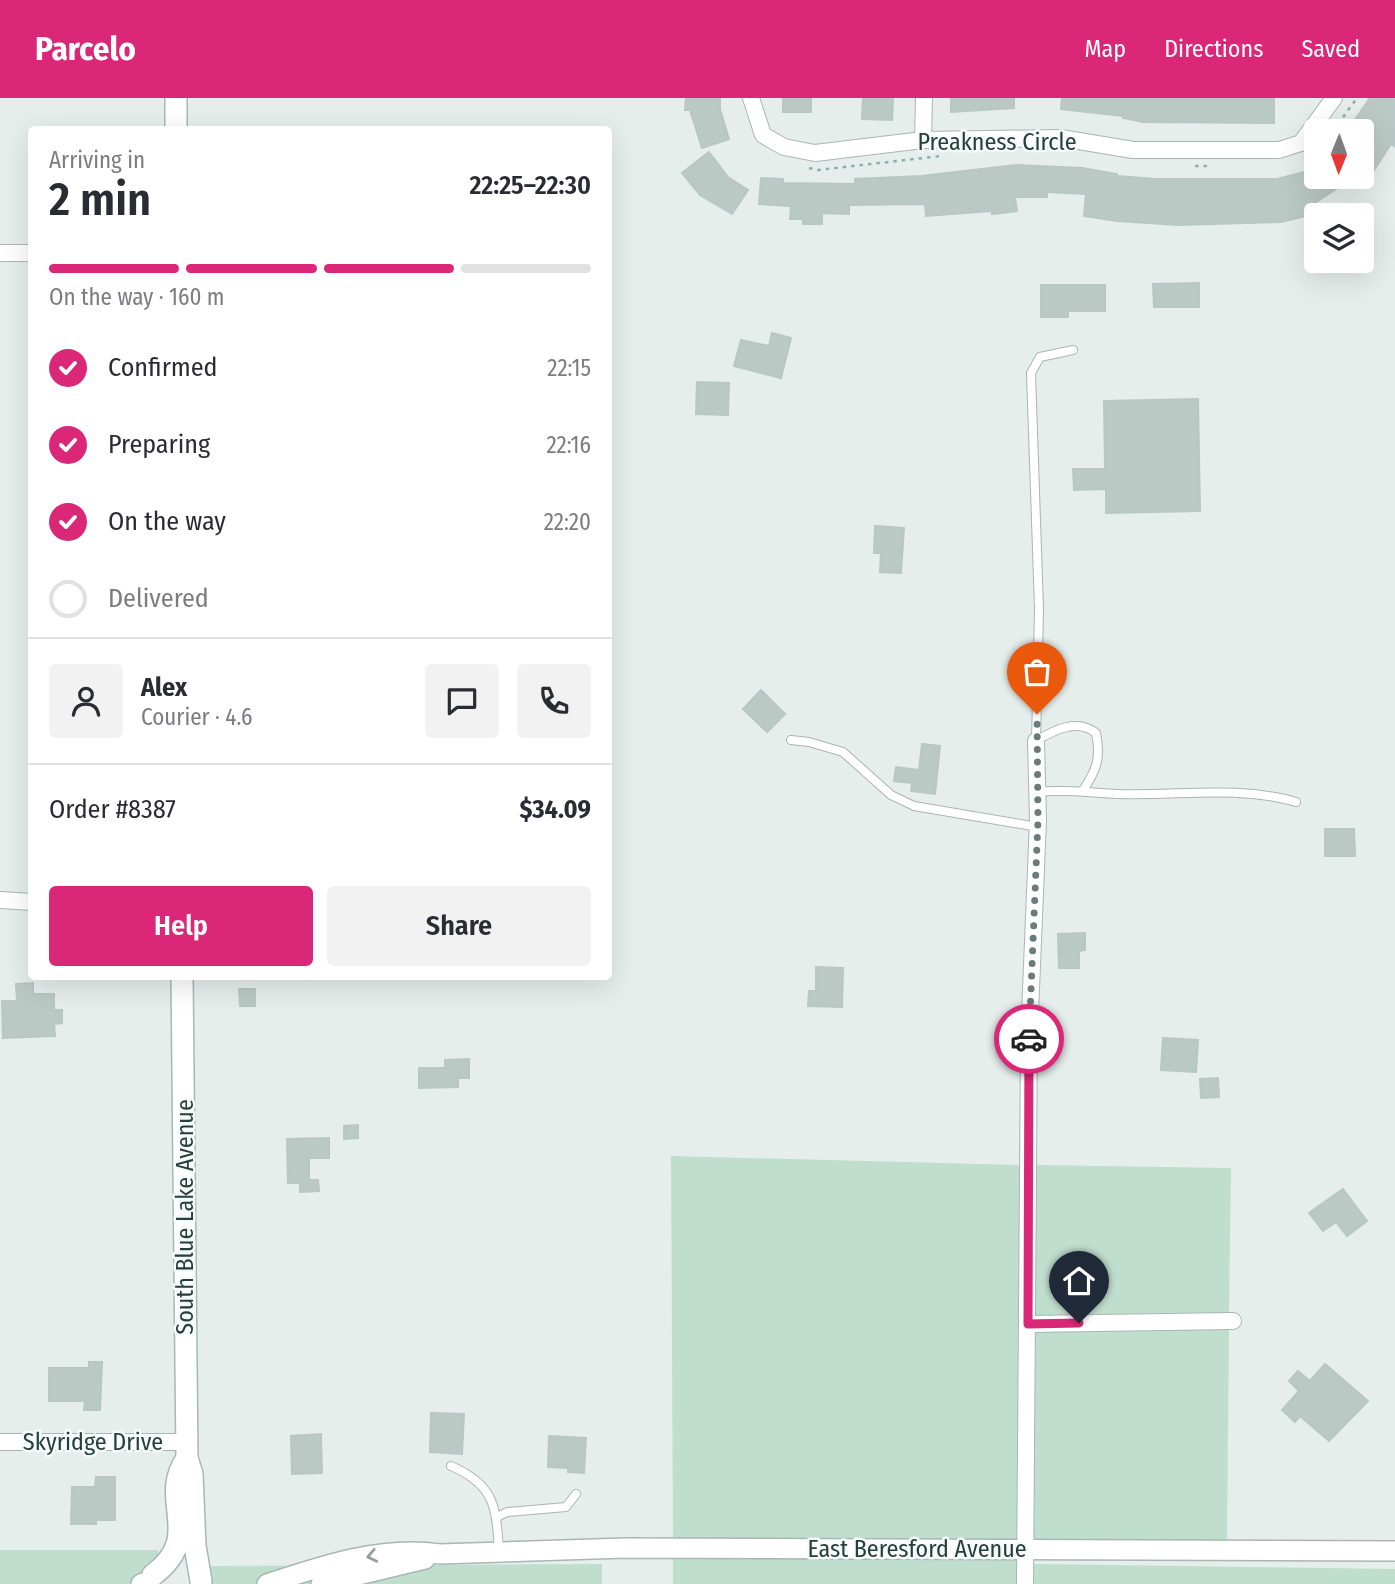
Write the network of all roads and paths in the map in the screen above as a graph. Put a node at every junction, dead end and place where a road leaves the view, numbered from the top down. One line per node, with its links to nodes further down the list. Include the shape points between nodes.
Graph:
1 (176, 98): 7 (main road)
2 (751, 98): 8 (street, Preakness Circle, via 763,135 784,147 815,153)
3 (924, 98): 8 (street)
4 (1334, 98): 8 (street, Preakness Circle, via 1301,143 1279,150 1133,150 1060,138)
5 (1357, 98): 6 (path)
6 (1342, 119)
7 (176, 126)
8 (923, 140)
9 (949, 154): 12 (path)
10 (1189, 166): 11 (path)
11 (1213, 166)
12 (808, 168)
13 (0, 253): 14 (street)
14 (28, 253)
15 (1073, 350): 17 (lane, via 1041,357 1031,373 1038,609)
16 (791, 740): 21 (lane, via 843,752 891,795 915,806)
17 (1036, 741): 18 (lane, via 1070,726 1096,733 1099,758); 19 (street)
18 (1083, 790): 19 (lane); 20 (lane, via 1269,794)
19 (1038, 792): 21 (street)
20 (1296, 802)
21 (1038, 827): 26 (street, via 1030,974)
22 (0, 900): 23 (street)
23 (28, 902)
24 (182, 980): 28 (main road, South Blue Lake Avenue)
25 (1233, 1321): 26 (street)
26 (1028, 1324): 32 (street)
27 (0, 1442): 28 (street, Skyridge Drive)
28 (187, 1450): 36 (main road, South Blue Lake Avenue, via 177,1478 178,1546 169,1564); 37 (main road, South Blue Lake Avenue)
29 (452, 1466): 31 (lane, via 481,1483 491,1495)
30 (576, 1494): 31 (lane, via 566,1507 507,1512)
31 (497, 1517): 33 (lane)
32 (1025, 1549): 33 (street, East Beresford Avenue); 34 (street, East Beresford Avenue); 40 (street)
33 (499, 1550): 35 (street, East Beresford Avenue)
34 (1395, 1551)
35 (440, 1554): 38 (street, East Beresford Avenue, one-way to 38, via 381,1553); 39 (street, East Beresford Avenue)
36 (145, 1581): 37 (main road, via 178,1571)
37 (202, 1583)
38 (267, 1584)
39 (321, 1584)
40 (1025, 1584)

